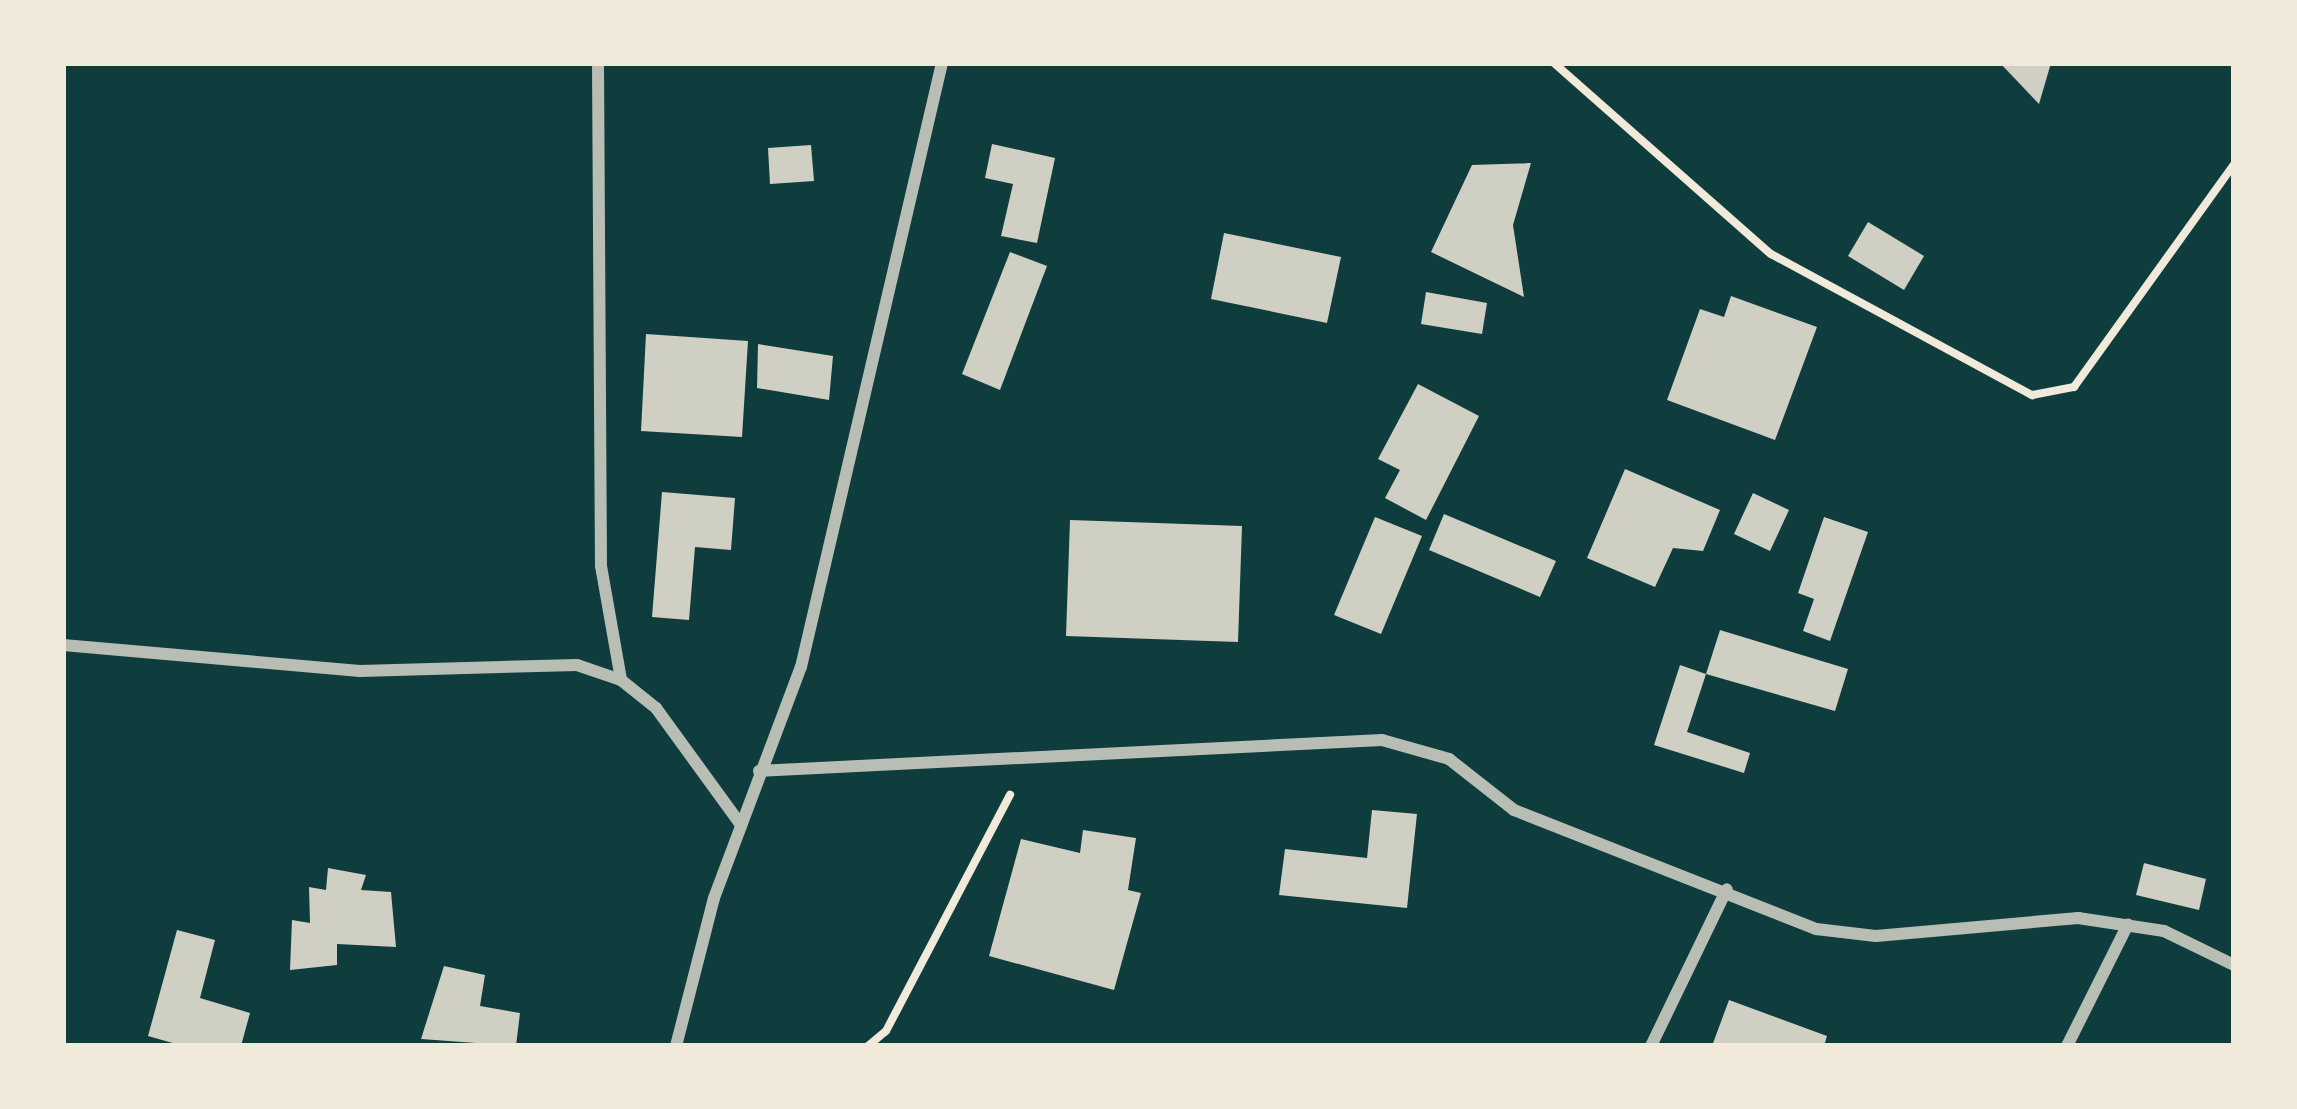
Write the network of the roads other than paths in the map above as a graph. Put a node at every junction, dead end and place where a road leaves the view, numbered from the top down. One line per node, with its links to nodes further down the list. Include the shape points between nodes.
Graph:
1 (598, 63): 4 (street, via 601,566)
2 (942, 63): 5 (street, via 801,667)
3 (63, 645): 4 (street, via 360,671 524,661 577,665)
4 (620, 680): 6 (street, via 686,742)
5 (759, 771): 6 (street); 7 (street, via 1382,740 1449,759 1514,810)
6 (741, 826): 10 (street)
7 (1726, 889): 8 (street, via 1816,929 1876,936 2021,919); 11 (street)
8 (2128, 924): 9 (street, via 2164,931); 12 (street)
9 (2234, 965)
10 (676, 1046)
11 (1651, 1046)
12 (2067, 1046)

